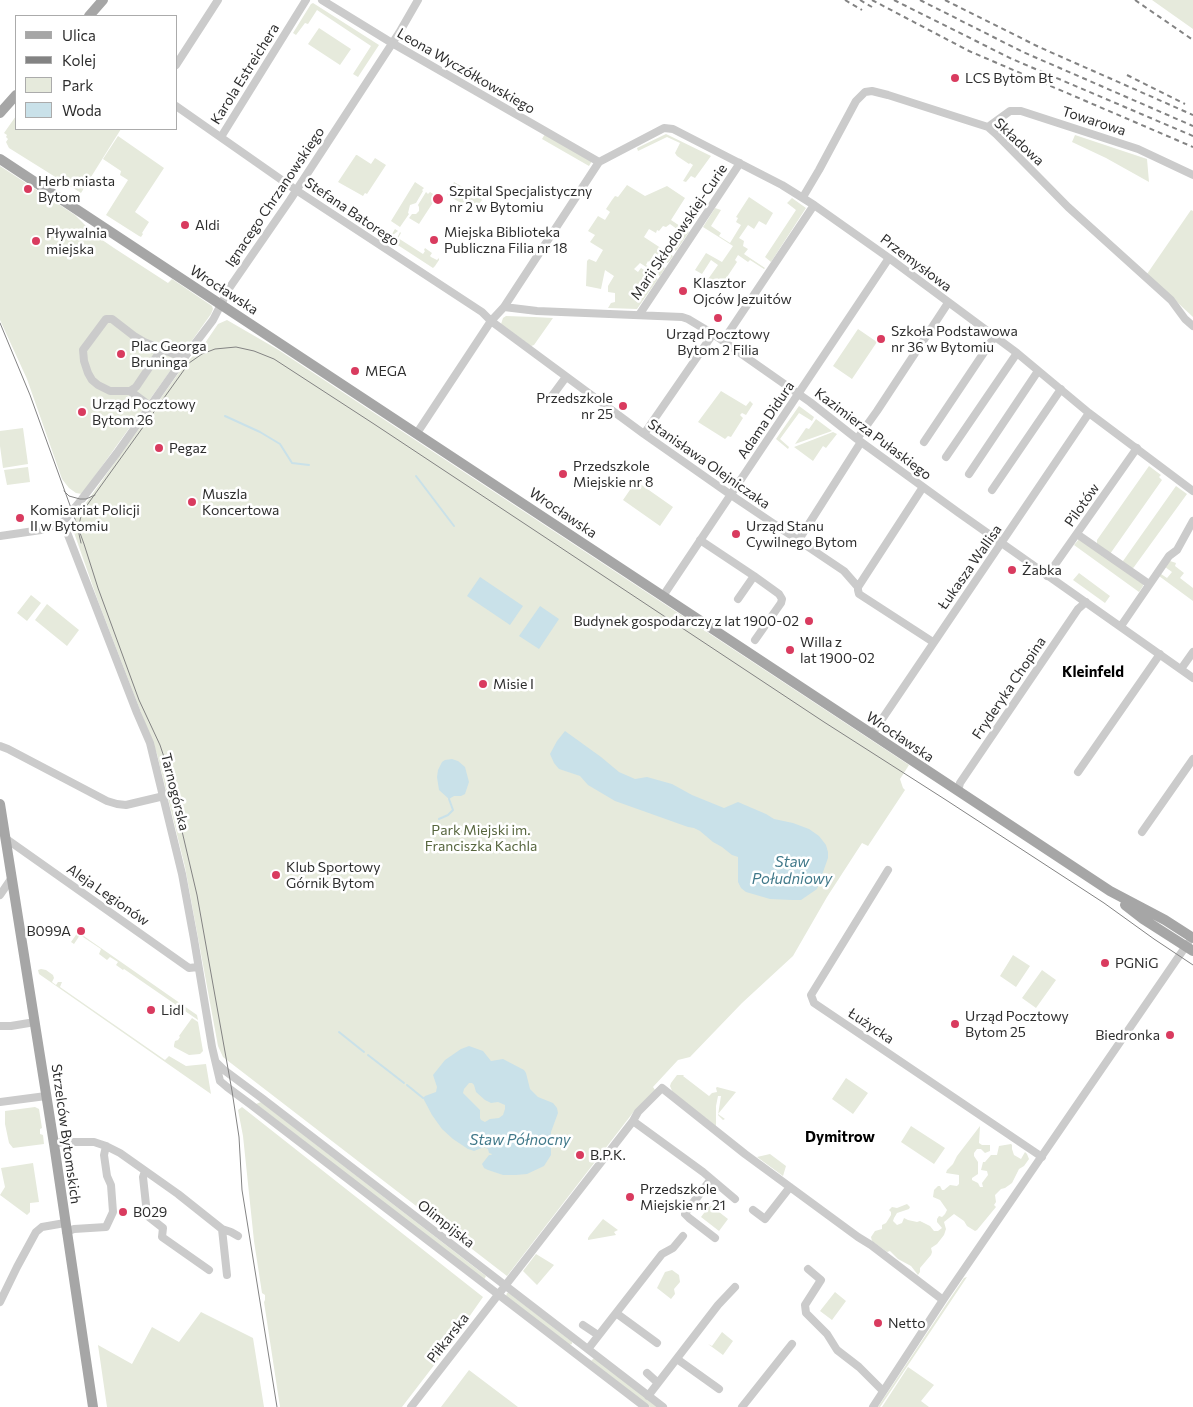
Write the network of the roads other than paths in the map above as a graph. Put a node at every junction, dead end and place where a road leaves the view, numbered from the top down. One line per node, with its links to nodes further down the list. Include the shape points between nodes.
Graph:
1 (104, 0): 6 (main road)
2 (218, 0): 8 (street)
3 (306, 0): 13 (street, Karola Estreichera)
4 (322, 0): 7 (street, Leona Wyczółkowskiego)
5 (418, 0): 7 (street, Ignacego Chrzanowskiego)
6 (90, 15)
7 (392, 43): 15 (street, Leona Wyczółkowskiego); 18 (street, Ignacego Chrzanowskiego)
8 (178, 62)
9 (15, 96): 11 (main road)
10 (178, 107): 13 (street, Stefana Batorego)
11 (0, 113)
12 (988, 127): 17 (street, Towarowa, via 1010,111 1021,110 1138,149); 19 (street, Składowa, via 888,95 864,92); 27 (street, Składowa, via 1068,207 1171,300)
13 (220, 137): 18 (street, Stefana Batorego)
14 (0, 157): 23 (main road, Wrocławska)
15 (600, 162): 16 (street, Przemysłowa, via 664,128 673,129); 24 (street)
16 (740, 163): 19 (street, Przemysłowa); 25 (street, Marii Skłodowskiej-Curie)
17 (1193, 176)
18 (296, 190): 23 (street, Ignacego Chrzanowskiego); 26 (street, Stefana Batorego, via 482,312)
19 (803, 197): 20 (street, Przemysłowa)
20 (814, 205): 21 (street, Przemysłowa); 30 (street)
21 (889, 258): 22 (street, Przemysłowa); 38 (street, Adama Didura)
22 (948, 303): 29 (street, Przemysłowa); 44 (street)
23 (221, 304): 33 (street, Ignacego Chrzanowskiego); 42 (main road, Wrocławska)
24 (504, 307): 25 (street, Kazimierza Pułaskiego); 26 (street)
25 (639, 315): 28 (street, Kazimierza Pułaskiego, via 682,317)
26 (491, 322): 35 (street, Stanisława Olejniczaka); 42 (street)
27 (1193, 326)
28 (713, 334): 30 (street, Kazimierza Pułaskiego); 43 (street)
29 (994, 336): 32 (street, Przemysłowa); 45 (street)
30 (722, 341): 38 (street, Kazimierza Pułaskiego)
31 (161, 350): 33 (street); 37 (street); 37 (street, via 106,318 83,350 85,367 98,385 110,390)
32 (1017, 353): 34 (street, Przemysłowa); 47 (street)
33 (184, 358): 40 (street, Ignacego Chrzanowskiego)
34 (1038, 371): 36 (street, Przemysłowa); 48 (street)
35 (566, 377): 39 (street); 43 (street, Stanisława Olejniczaka)
36 (1061, 389): 41 (street, Przemysłowa); 50 (street)
37 (130, 391): 40 (street)
38 (798, 394): 44 (street, Kazimierza Pułaskiego); 52 (street, Adama Didura)
39 (549, 400)
40 (150, 406): 54 (street, Ignacego Chrzanowskiego)
41 (1089, 413): 46 (street, Przemysłowa); 59 (street, Łukasza Wallisa)
42 (417, 433): 64 (main road, Wrocławska)
43 (644, 434): 52 (street, Stanisława Olejniczaka)
44 (859, 440): 49 (street, Kazimierza Pułaskiego); 58 (street)
45 (924, 442)
46 (1137, 448): 51 (street, Przemysłowa); 55 (street, Pilotów)
47 (946, 458)
48 (969, 474)
49 (923, 487): 59 (street, Kazimierza Pułaskiego); 63 (street)
50 (992, 490)
51 (1193, 491)
52 (731, 495): 57 (street, Adama Didura); 58 (street, Stanisława Olejniczaka)
53 (1193, 521): 62 (street, via 1177,550)
54 (63, 522): 56 (street, via 41,530); 79 (street, Tarnogórska, via 150,743)
55 (1077, 534): 61 (street, Pilotów); 62 (street)
56 (0, 536)
57 (700, 540): 60 (street); 64 (street, Adama Didura)
58 (798, 541): 63 (street, Stanisława Olejniczaka, via 844,571)
59 (1002, 544): 61 (street, Kazimierza Pułaskiego); 69 (street, Łukasza Wallisa)
60 (754, 576): 65 (street); 68 (street, via 782,599)
61 (1047, 576): 66 (street, Kazimierza Pułaskiego)
62 (1149, 584): 67 (street)
63 (858, 586): 69 (street, Stanisława Olejniczaka, via 861,595)
64 (663, 596): 74 (main road, Wrocławska)
65 (738, 599)
66 (1086, 602): 67 (street, Kazimierza Pułaskiego); 78 (street, Fryderyka Chopina, via 1078,609 960,783)
67 (1121, 626): 71 (street, Kazimierza Pułaskiego)
68 (756, 640)
69 (933, 642): 74 (street, Łukasza Wallisa)
70 (1193, 652): 72 (street)
71 (1160, 654): 72 (street, Kazimierza Pułaskiego); 77 (street)
72 (1181, 669): 73 (street, Kazimierza Pułaskiego)
73 (1193, 678)
74 (872, 734): 78 (main road, Wrocławska)
75 (0, 746): 79 (street, via 107,801 126,805)
76 (1193, 759): 81 (street)
77 (1078, 772)
78 (958, 791): 88 (main road, Wrocławska)
79 (164, 796): 92 (street, Tarnogórska)
80 (0, 811): 82 (main road, Strzelców Bytomskich)
81 (1142, 832)
82 (2, 837): 84 (street, Aleja Legionów); 85 (main road, Strzelców Bytomskich)
83 (0, 848): 85 (street)
84 (23, 851): 85 (street, via 12,853); 92 (street, Aleja Legionów, via 189,968)
85 (9, 864): 87 (main road, Strzelców Bytomskich)
86 (888, 870): 102 (street, Łużycka, via 811,995 814,1003)
87 (11, 879): 89 (street); 93 (main road, Strzelców Bytomskich)
88 (1110, 891): 90 (main road, Wrocławska); 91 (main road, Wrocławska, via 1143,919)
89 (0, 895)
90 (1193, 938): 91 (street)
91 (1189, 949): 102 (street)
92 (198, 967): 95 (street, Tarnogórska)
93 (35, 1022): 94 (street); 97 (main road, Strzelców Bytomskich)
94 (0, 1026)
95 (215, 1060): 96 (street, Tarnogórska); 116 (street, Olimpijska)
96 (220, 1081): 118 (street, Olimpijska)
97 (46, 1096): 98 (street); 100 (main road, Strzelców Bytomskich)
98 (0, 1102)
99 (633, 1121): 104 (street); 105 (street, Piłkarska, via 662,1088); 116 (street, Piłkarska)
100 (54, 1144): 101 (street, via 94,1142); 108 (main road, Strzelców Bytomskich)
101 (106, 1146): 103 (street); 108 (street, via 104,1155 113,1212 106,1226)
102 (1042, 1157): 119 (street)
103 (145, 1171): 109 (street); 114 (street, via 147,1214 163,1228 162,1237)
104 (711, 1179): 106 (street); 112 (street, via 685,1214)
105 (790, 1187): 107 (street, via 765,1219); 119 (street)
106 (735, 1199)
107 (753, 1210)
108 (66, 1228): 120 (street, via 42,1228 36,1232); 135 (main road, Strzelców Bytomskich)
109 (222, 1229): 110 (street); 115 (street)
110 (238, 1236)
111 (683, 1236): 121 (street, via 673,1248 662,1254)
112 (715, 1238)
113 (808, 1269): 133 (street, via 821,1280 805,1305 806,1313 827,1334 837,1350 860,1366)
114 (209, 1270)
115 (227, 1275)
116 (505, 1285): 118 (street, Piłkarska); 124 (street, Olimpijska)
117 (735, 1287): 129 (street)
118 (498, 1294): 127 (street, Olimpijska); 136 (street, Piłkarska)
119 (943, 1300): 133 (street)
120 (0, 1302)
121 (616, 1313): 123 (street); 125 (street)
122 (583, 1325): 123 (street)
123 (598, 1336): 128 (street)
124 (577, 1342): 127 (street); 128 (street, Olimpijska)
125 (657, 1343)
126 (792, 1344): 139 (street)
127 (571, 1350): 137 (street, Olimpijska)
128 (588, 1350): 134 (street, Olimpijska)
129 (677, 1359): 131 (street); 132 (street)
130 (647, 1373): 131 (street)
131 (658, 1383): 134 (street)
132 (719, 1389)
133 (883, 1391): 140 (street)
134 (648, 1396): 138 (street, Olimpijska)
135 (93, 1407)
136 (411, 1407)
137 (645, 1407)
138 (663, 1407)
139 (742, 1407)
140 (873, 1407)

